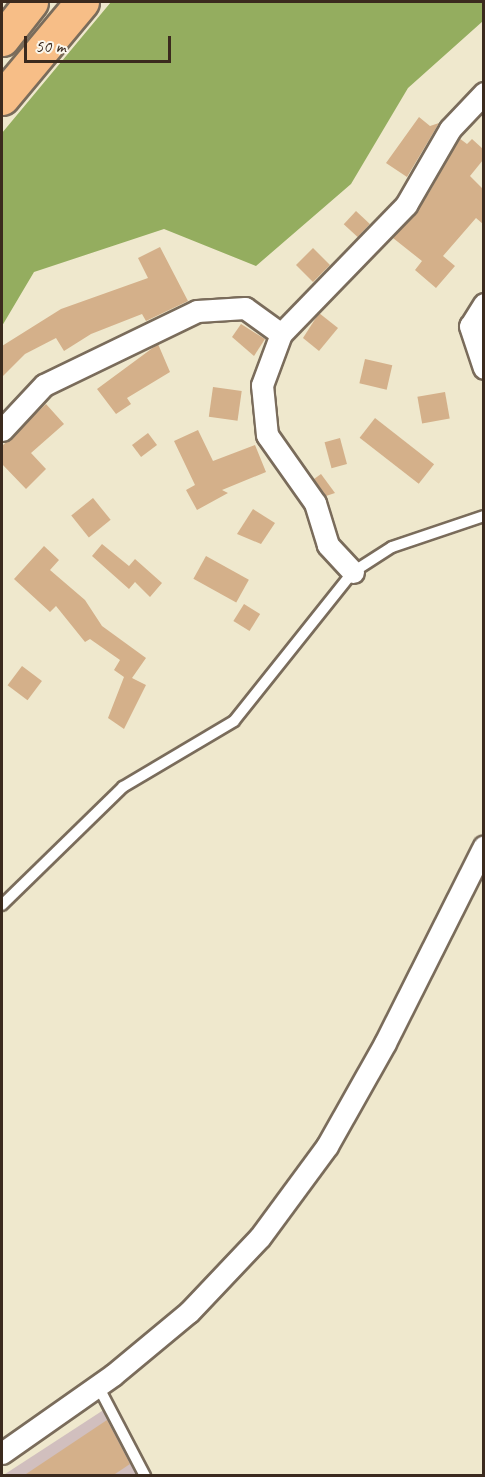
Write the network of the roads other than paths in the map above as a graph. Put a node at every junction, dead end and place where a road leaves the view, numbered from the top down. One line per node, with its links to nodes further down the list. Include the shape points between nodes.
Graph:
1 (31, 2): 3 (highway)
2 (82, 2): 5 (highway)
3 (2, 39)
4 (483, 93): 7 (street, via 450,129 406,205)
5 (2, 98)
6 (483, 304): 8 (street, via 471,326)
7 (280, 334): 9 (street, via 245,308 197,311 44,385); 11 (street, via 262,385 267,435 315,503 328,545)
8 (483, 368)
9 (2, 430)
10 (483, 516): 11 (lane, via 392,547)
11 (353, 572): 13 (lane, via 234,721 123,787)
12 (483, 846): 14 (street, via 386,1044 327,1146 260,1237 189,1312)
13 (2, 905)
14 (98, 1386): 15 (street); 16 (lane)
15 (2, 1453)
16 (145, 1476)

